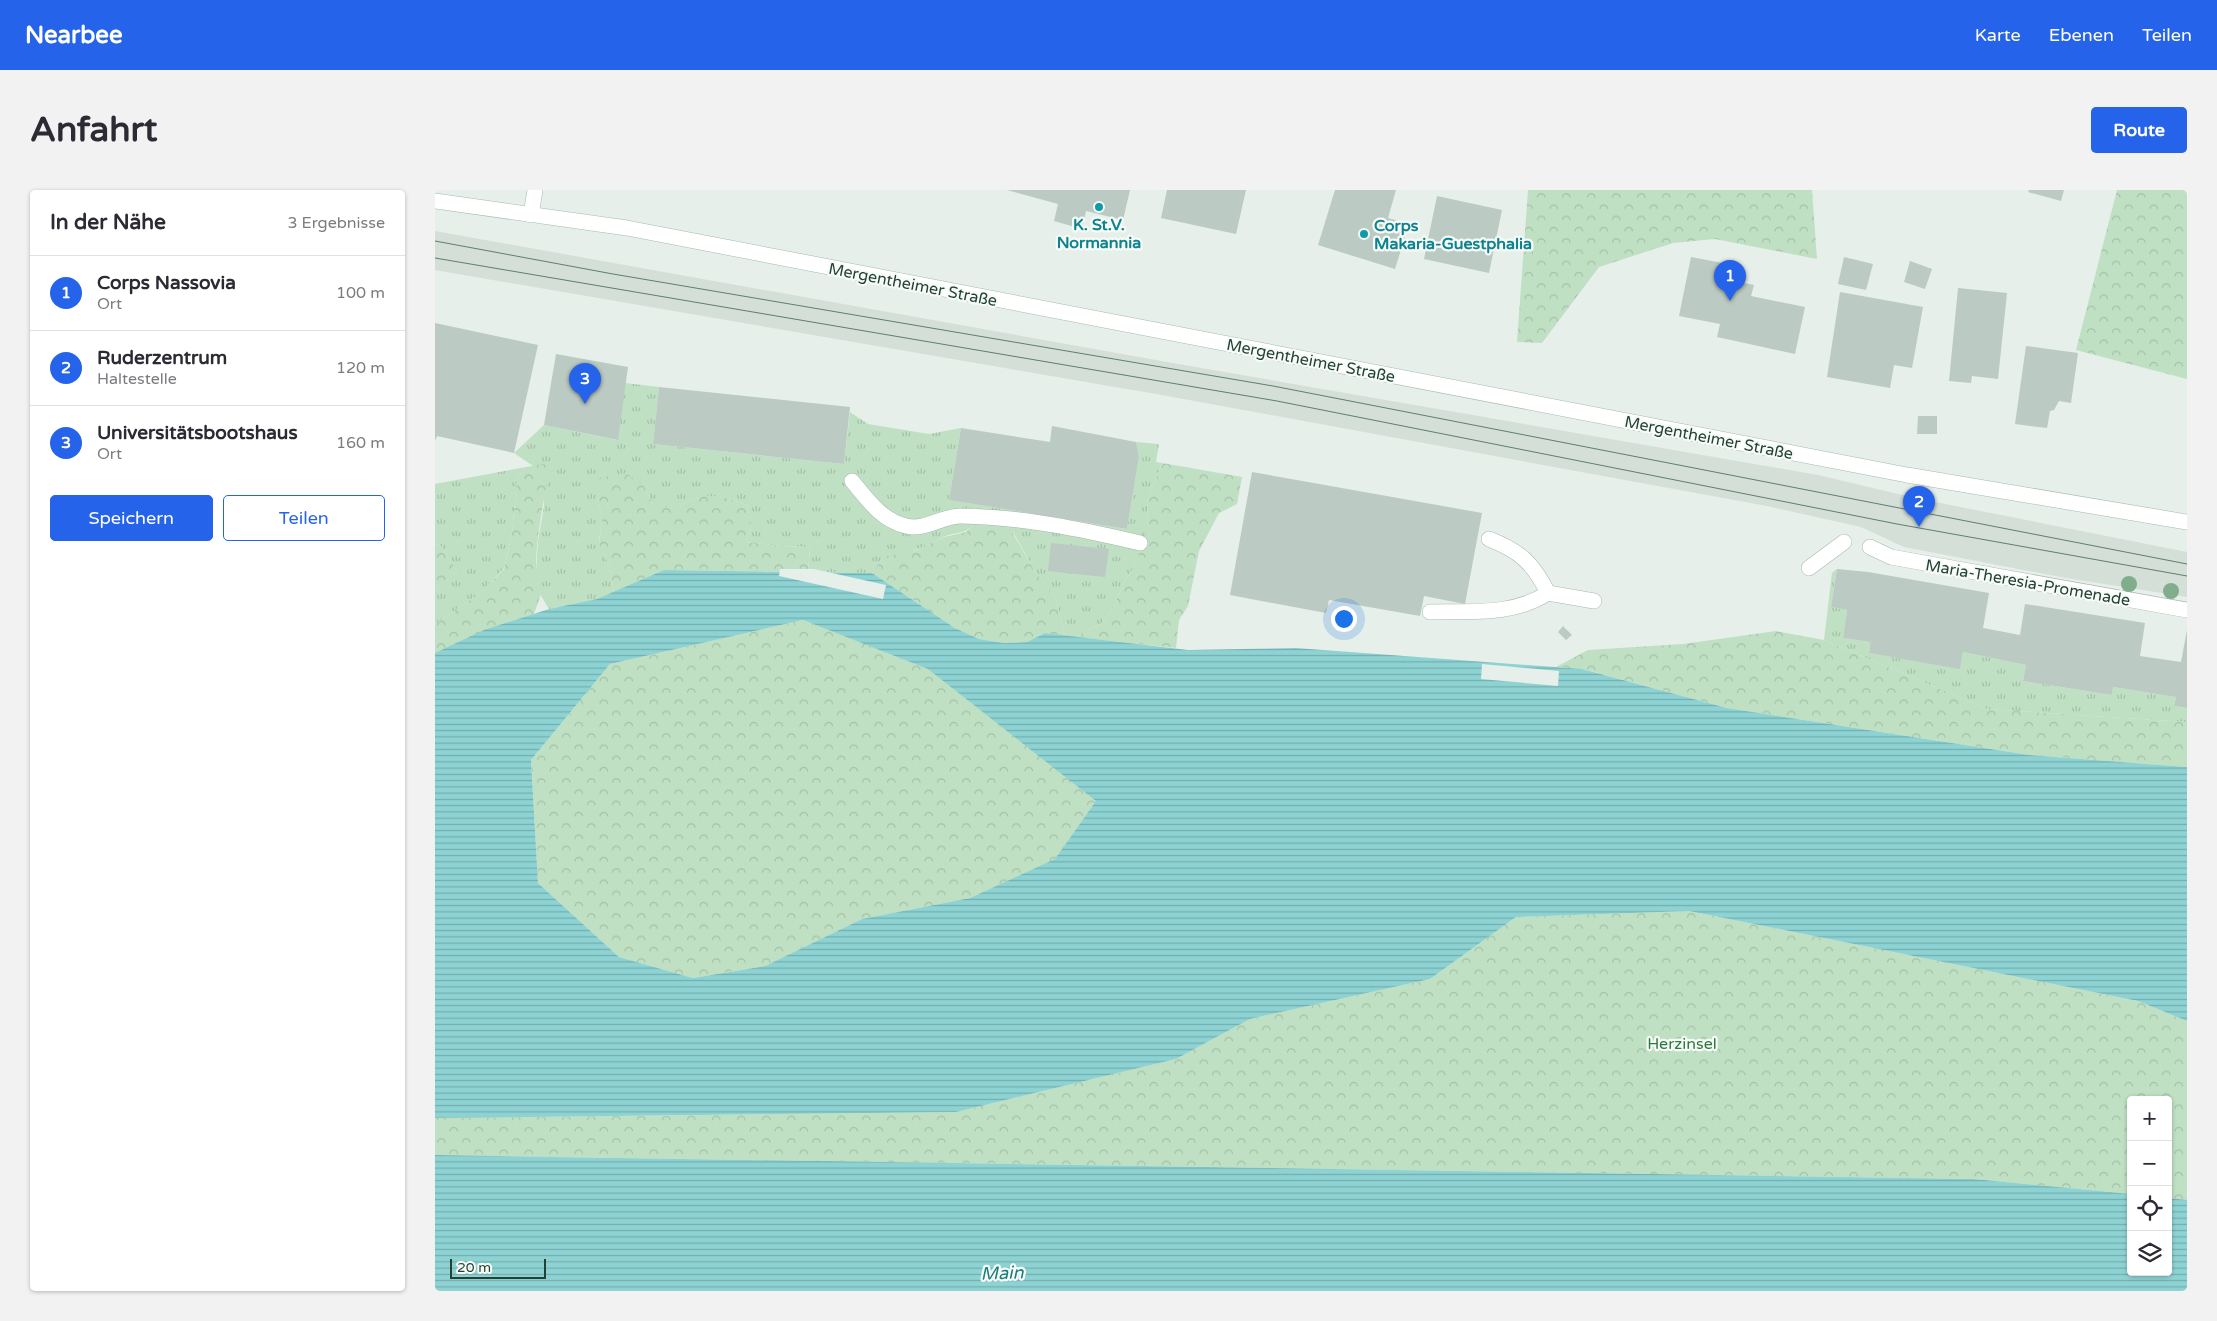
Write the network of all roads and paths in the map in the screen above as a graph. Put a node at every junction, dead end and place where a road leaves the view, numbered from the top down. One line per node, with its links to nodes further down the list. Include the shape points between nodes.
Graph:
1 (535, 190): 3 (main road)
2 (435, 201): 3 (main road, Mergentheimer Straße)
3 (531, 215): 5 (main road, Mergentheimer Straße, via 647,232 1907,475)
4 (852, 480): 8 (main road, via 887,519 908,527 926,526 961,516 1053,524)
5 (2187, 522)
6 (1489, 539): 11 (main road, via 1521,555 1537,572)
7 (1843, 542): 10 (main road)
8 (1140, 543)
9 (1871, 547): 13 (main road, Maria-Theresia-Promenade, via 1891,558)
10 (1809, 568)
11 (1548, 593): 12 (main road); 14 (main road, via 1534,602 1509,610)
12 (1595, 600)
13 (2187, 610)
14 (1429, 612)

